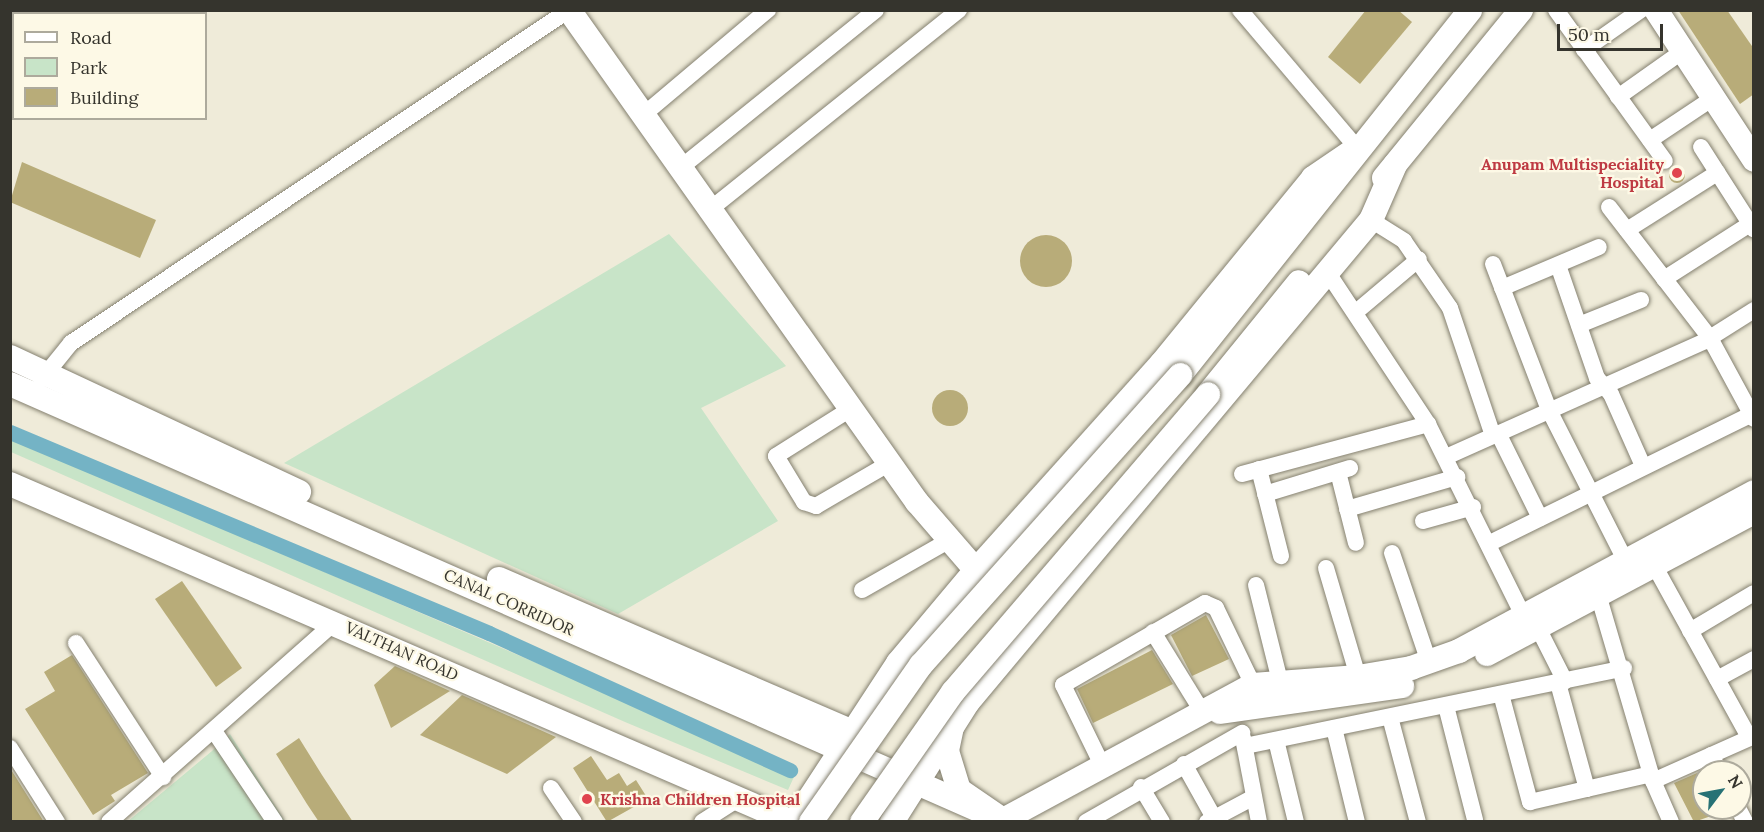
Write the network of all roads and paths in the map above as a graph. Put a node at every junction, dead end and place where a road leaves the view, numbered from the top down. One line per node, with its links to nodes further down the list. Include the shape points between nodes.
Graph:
1 (569, 10): 19 (main road); 46 (street, via 70,343)
2 (768, 10): 19 (street)
3 (876, 10): 26 (street)
4 (959, 10): 29 (street)
5 (1240, 10): 22 (street)
6 (1450, 10): 16 (main road, via 1408,65)
7 (1470, 10): 16 (main road)
8 (1521, 10): 15 (main road)
9 (1537, 10): 15 (main road, via 1497,60)
10 (1556, 10): 13 (street)
11 (1641, 10): 13 (street)
12 (1656, 10): 14 (main road)
13 (1584, 50): 17 (street)
14 (1683, 51): 17 (street); 18 (main road)
15 (1475, 66): 25 (main road)
16 (1402, 90): 22 (main road)
17 (1618, 97): 20 (street)
18 (1713, 98): 20 (street); 23 (main road)
19 (642, 116): 26 (main road)
20 (1650, 140): 24 (street)
21 (1701, 147): 27 (street)
22 (1357, 148): 78 (main road, via 1313,178 1161,364); 130 (main road, bridge, via 1329,191 1180,375 921,665)
23 (1754, 160)
24 (1665, 161)
25 (1395, 165): 30 (main road); 131 (main road, bridge, via 1208,394 953,692)
26 (679, 169): 29 (main road)
27 (1717, 172): 31 (street); 32 (street)
28 (1609, 207): 32 (street)
29 (708, 211): 50 (main road)
30 (1371, 220): 34 (street, via 1404,241); 37 (main road)
31 (1752, 227): 38 (street)
32 (1627, 230): 38 (street)
33 (1599, 248): 36 (street)
34 (1419, 259): 42 (street); 54 (street, via 1450,308)
35 (1493, 264): 39 (street)
36 (1558, 264): 39 (street); 43 (street)
37 (1328, 273): 42 (street); 101 (main road)
38 (1664, 279): 44 (street)
39 (1502, 288): 51 (street)
40 (1641, 300): 43 (street)
41 (1754, 310): 44 (street)
42 (1356, 312): 53 (street)
43 (1579, 325): 48 (street)
44 (1710, 338): 48 (street); 52 (street)
45 (10, 357): 46 (main road)
46 (46, 371): 49 (street); 105 (main road, via 299,492)
47 (10, 384): 49 (main road, CANAL CORRIDOR)
48 (1604, 386): 51 (street); 57 (street)
49 (33, 393): 105 (main road, CANAL CORRIDOR)
50 (852, 408): 56 (main road); 56 (street, via 776,456 804,502 816,506)
51 (1549, 410): 54 (street); 62 (street)
52 (1753, 415): 57 (street)
53 (1428, 424): 55 (street); 58 (street)
54 (1496, 434): 55 (street); 68 (street)
55 (1446, 456): 60 (street)
56 (890, 463): 70 (main road)
57 (1643, 466): 62 (street)
58 (1259, 469): 59 (street); 64 (street)
59 (1242, 474)
60 (1457, 477): 65 (street); 66 (street)
61 (10, 484): 84 (main road, VALTHAN ROAD)
62 (1592, 491): 68 (street); 75 (street)
63 (1754, 492): 75 (main road)
64 (1265, 494): 66 (street, via 1344,470); 74 (street)
65 (1473, 507): 69 (street); 72 (street)
66 (1347, 509): 71 (street)
67 (1754, 512): 76 (main road)
68 (1540, 518): 72 (street)
69 (1423, 521)
70 (948, 541): 78 (main road); 81 (street)
71 (1356, 543)
72 (1490, 543): 83 (street)
73 (1392, 553): 89 (street)
74 (1281, 556)
75 (1625, 560): 80 (main road)
76 (1654, 565): 80 (main road); 85 (street)
77 (1326, 568): 91 (street)
78 (976, 570): 105 (main road, via 898,663)
79 (1256, 585): 93 (street)
80 (1596, 586): 83 (main road); 90 (street)
81 (862, 590)
82 (1754, 593): 85 (street)
83 (1530, 618): 89 (main road); 94 (street); 98 (main road, via 1467,664 1415,684)
84 (336, 621): 103 (street); 119 (main road, VALTHAN ROAD)
85 (1690, 631): 92 (street)
86 (1153, 632): 95 (street, via 1211,603); 99 (street); 112 (street, via 1063,685)
87 (76, 643): 113 (street)
88 (1754, 659): 92 (street)
89 (1429, 662): 91 (main road)
90 (1624, 668): 94 (street); 114 (street)
91 (1358, 677): 93 (main road)
92 (1717, 679): 104 (street)
93 (1280, 681): 95 (main road)
94 (1562, 682): 96 (street); 118 (street)
95 (1253, 685): 99 (main road)
96 (1501, 694): 97 (street); 118 (street, via 1530,802)
97 (1446, 706): 100 (street); 122 (street)
98 (1237, 708): 99 (main road); 106 (street)
99 (1198, 717): 112 (main road)
100 (1390, 717): 102 (street); 138 (street)
101 (952, 727): 115 (main road); 123 (main road, via 947,751 959,790)
102 (1334, 728): 107 (street); 137 (street)
103 (214, 731): 113 (street); 126 (street)
104 (1751, 737): 109 (street)
105 (846, 739): 115 (main road, CANAL CORRIDOR); 129 (main road)
106 (1243, 739): 107 (street); 111 (street); 120 (street)
107 (1276, 740): 136 (street)
108 (10, 748): 124 (street)
109 (1711, 755): 110 (street); 114 (street)
110 (1714, 760)
111 (1184, 764): 116 (street); 121 (street)
112 (1103, 766): 123 (main road)
113 (163, 777): 125 (street)
114 (1652, 777): 118 (street); 139 (street)
115 (915, 782): 123 (main road, CANAL CORRIDOR); 132 (main road)
116 (1141, 787): 133 (street); 134 (street)
117 (551, 788): 127 (street)
118 (1587, 789)
119 (741, 797): 128 (street); 129 (main road, VALTHAN ROAD)
120 (1254, 798): 121 (street); 135 (street)
121 (1210, 820)
122 (1475, 820)
123 (1004, 821)
124 (57, 822)
125 (109, 822)
126 (275, 822)
127 (574, 822)
128 (702, 822)
129 (793, 822)
130 (811, 822)
131 (862, 822)
132 (892, 822)
133 (1086, 822)
134 (1162, 822)
135 (1259, 822)
136 (1296, 822)
137 (1357, 822)
138 (1418, 822)
139 (1671, 822)

